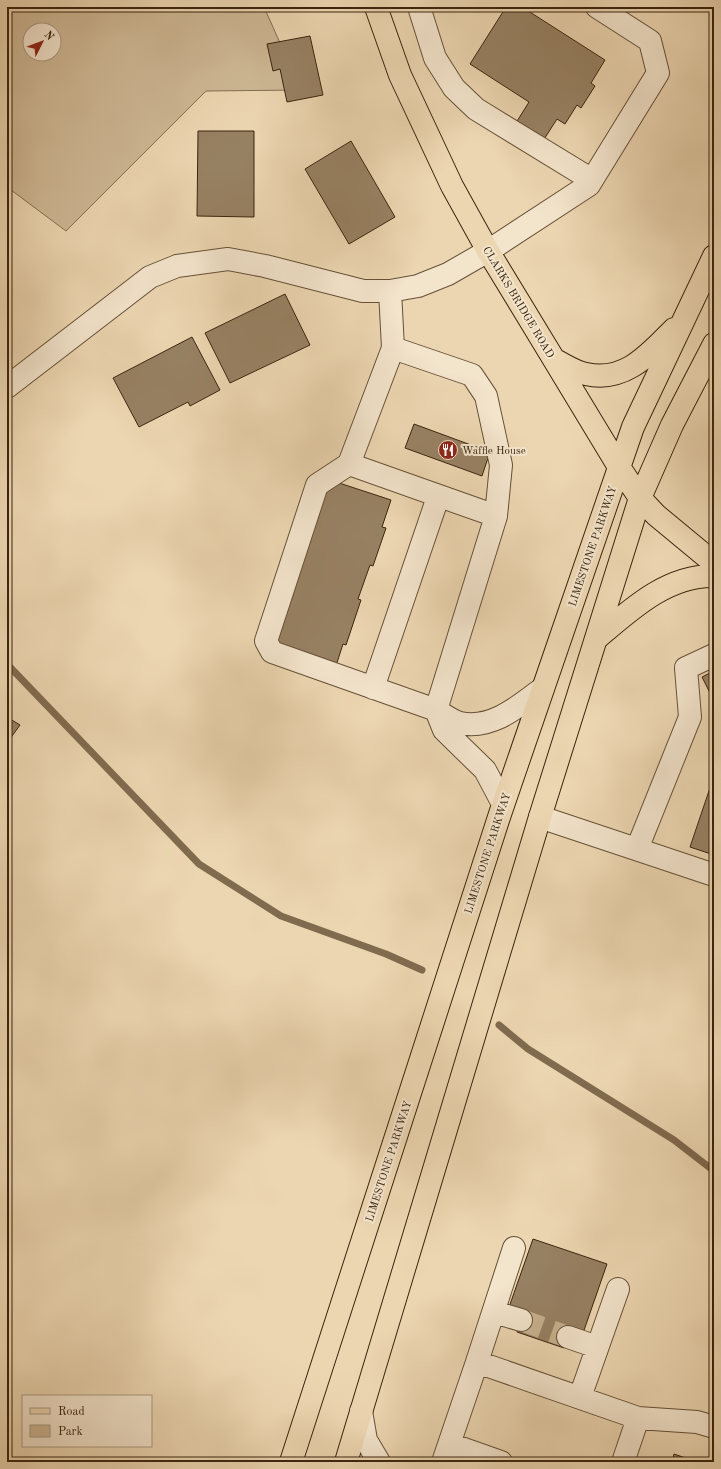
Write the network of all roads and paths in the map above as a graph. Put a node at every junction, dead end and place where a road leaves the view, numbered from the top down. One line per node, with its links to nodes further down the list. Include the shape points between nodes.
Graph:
1 (376, 7): 5 (main road, CLARKS BRIDGE ROAD, via 400,75 452,186)
2 (420, 7): 4 (street, via 435,58 454,88 476,109)
3 (598, 7): 4 (street, via 650,40 658,73)
4 (592, 180): 5 (street, via 589,185)
5 (488, 251): 7 (street, via 448,274 418,286); 11 (main road, CLARKS BRIDGE ROAD)
6 (714, 256): 8 (main road, LIMESTONE PARKWAY)
7 (390, 291): 10 (street); 12 (street, via 363,291 228,259 177,266 150,277)
8 (684, 320): 11 (main road, via 641,361 626,371 604,377 585,374); 14 (main road, LIMESTONE PARKWAY, via 633,427)
9 (714, 344): 16 (main road, via 672,425)
10 (393, 348): 13 (street); 17 (street, via 472,375 486,396 501,465)
11 (555, 360): 14 (main road, CLARKS BRIDGE ROAD)
12 (7, 387)
13 (348, 464): 15 (street); 22 (street, via 317,485 266,641 272,652)
14 (619, 467): 16 (main road, CLARKS BRIDGE ROAD); 23 (main road, LIMESTONE PARKWAY)
15 (438, 497): 17 (street); 22 (street)
16 (640, 498): 18 (main road, CLARKS BRIDGE ROAD, via 656,515); 20 (main road)
17 (496, 516): 24 (street)
18 (714, 562)
19 (714, 576): 20 (main road, via 698,575 657,592)
20 (596, 638): 26 (main road)
21 (714, 655): 27 (street, via 686,668 690,717)
22 (373, 688): 24 (street)
23 (543, 688): 24 (street, via 510,712 480,725 459,723); 25 (main road, LIMESTONE PARKWAY)
24 (436, 710): 25 (street, via 444,730 485,770)
25 (503, 804): 41 (main road, LIMESTONE PARKWAY)
26 (540, 817): 27 (street); 37 (main road)
27 (637, 849): 28 (street)
28 (714, 875)
29 (514, 1248): 31 (street)
30 (618, 1289): 34 (street)
31 (494, 1312): 32 (street); 35 (street)
32 (521, 1320)
33 (568, 1337): 34 (street)
34 (597, 1347): 36 (street)
35 (477, 1362): 36 (street); 40 (street)
36 (580, 1397): 38 (street)
37 (361, 1411): 42 (main road); 43 (street, via 366,1440)
38 (638, 1418): 39 (street, via 697,1422); 45 (street)
39 (714, 1427)
40 (446, 1453): 44 (street)
41 (291, 1462)
42 (346, 1462)
43 (379, 1462)
44 (501, 1462)
45 (623, 1462)

